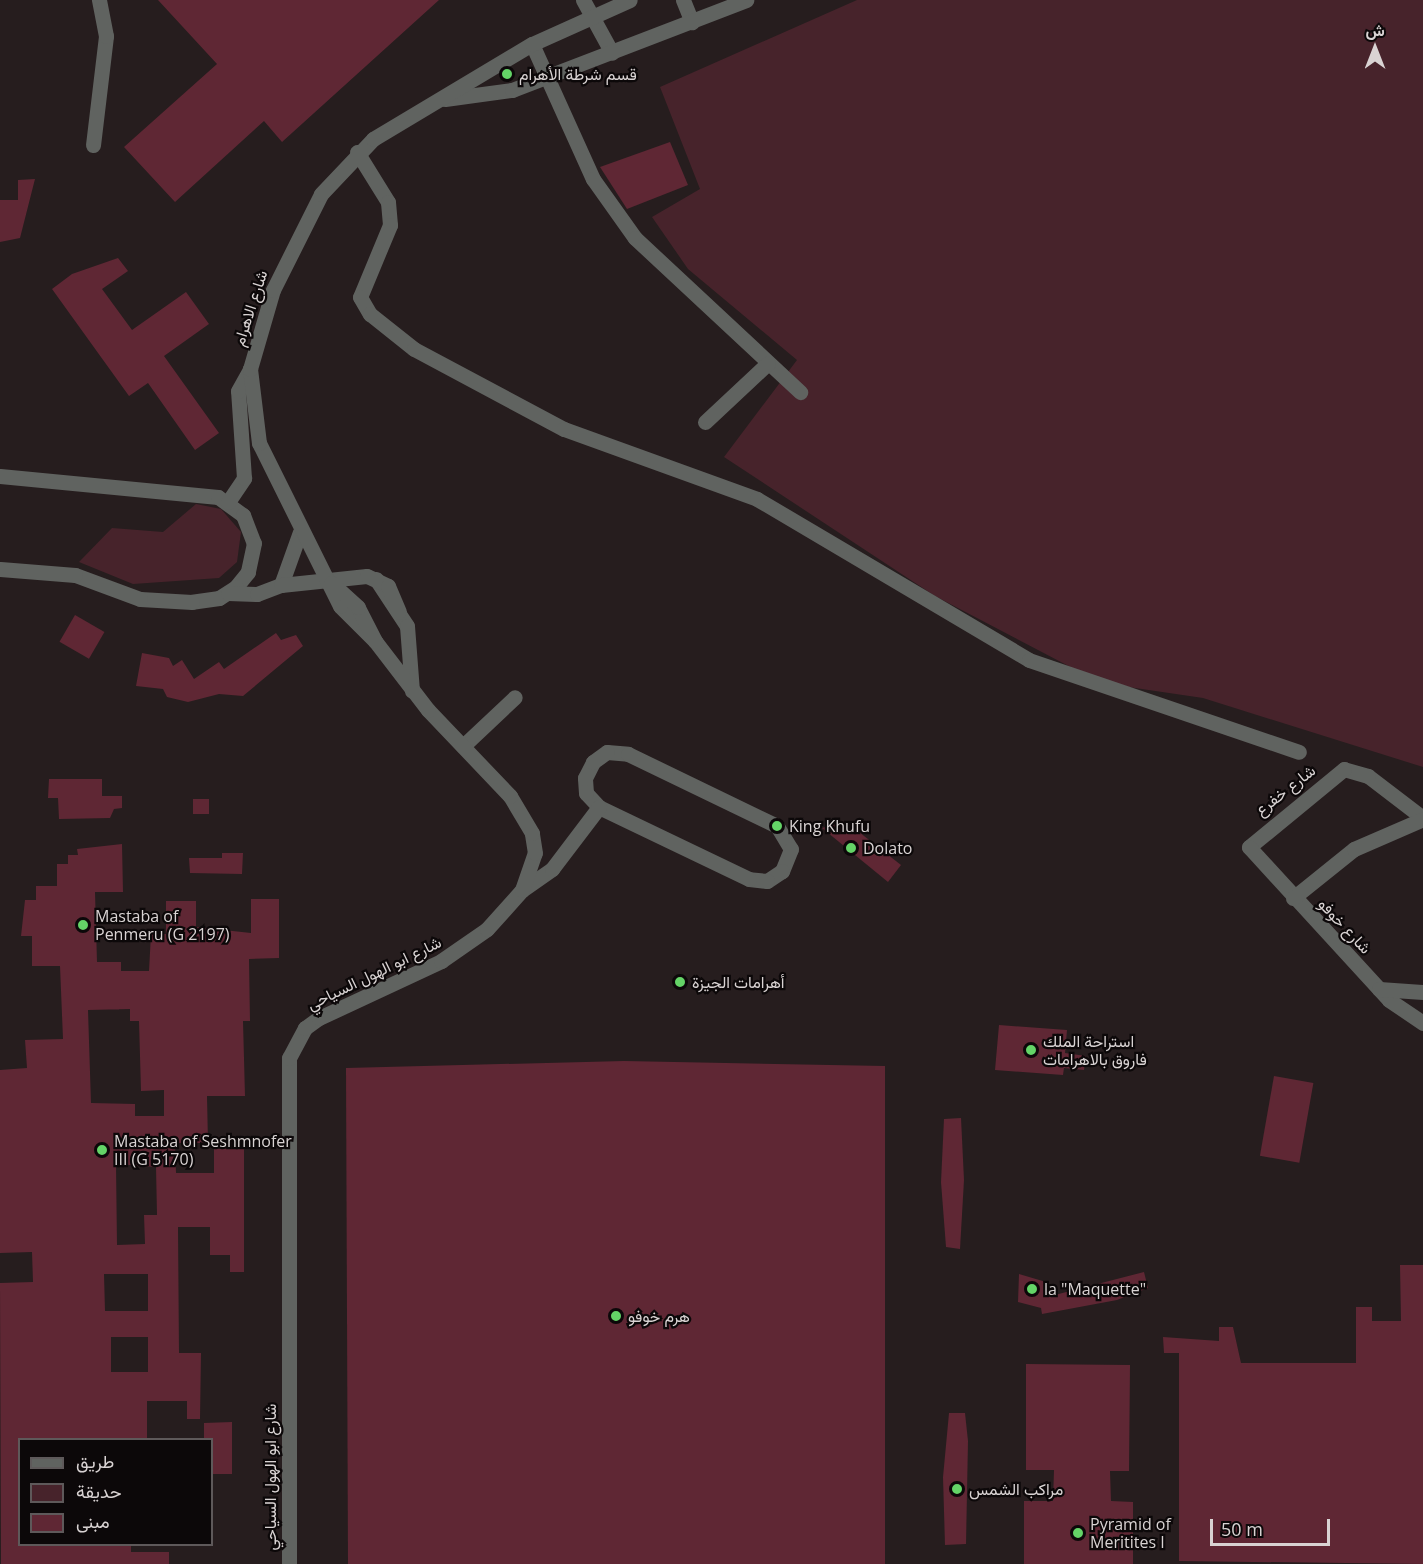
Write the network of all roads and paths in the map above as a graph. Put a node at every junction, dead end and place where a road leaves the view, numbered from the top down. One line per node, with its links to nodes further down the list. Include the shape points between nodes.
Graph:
1 (99, 0): 13 (street, via 106,36)
2 (582, 0): 7 (street)
3 (630, 0): 6 (street, شارع الاهرام)
4 (683, 0): 8 (street)
5 (746, 0): 8 (street, شارع الاهرام)
6 (612, 3): 7 (street, شارع الاهرام)
7 (594, 15): 9 (street, شارع الاهرام); 10 (street)
8 (692, 22): 10 (street, شارع الاهرام)
9 (532, 44): 11 (street); 12 (street, شارع الاهرام)
10 (612, 53): 11 (street, شارع الاهرام)
11 (546, 78): 12 (street, شارع الاهرام, via 495,94); 15 (street, via 593,179 635,238)
12 (445, 99): 14 (street, شارع الاهرام)
13 (93, 145)
14 (357, 152): 16 (street, شارع الاهرام, via 321,194 281,271); 29 (street, via 388,202 390,225 360,297 369,314 414,349 564,429 777,510 1029,660)
15 (768, 363): 17 (street); 18 (street)
16 (250, 369): 20 (street, via 238,391 244,478); 21 (street, شارع الاهرام, via 259,443)
17 (800, 392)
18 (705, 422)
19 (0, 476): 20 (street, via 208,494)
20 (228, 502): 25 (street, via 248,524 254,553 243,580)
21 (300, 532): 23 (street, شارع الاهرام); 24 (street)
22 (0, 569): 25 (street, via 75,575 157,602 192,602)
23 (331, 583): 24 (street); 26 (street, شارع ابو الهول السياحي, via 352,624 375,641); 26 (street, via 357,575 376,579 384,598 399,612 411,642)
24 (281, 585): 25 (street, via 257,594)
25 (228, 593)
26 (412, 691): 28 (street, شارع ابو الهول السياحي)
27 (515, 697): 28 (street)
28 (463, 746): 33 (street, شارع ابو الهول السياحي, via 510,796 532,833 535,854)
29 (1299, 752)
30 (599, 807): 30 (street, via 586,793 588,769 608,752 628,754 777,826 789,840 789,859 775,877 748,879); 33 (street, via 552,869)
31 (1423, 819): 32 (street, شارع خفرع, via 1368,776 1349,769 1324,782); 34 (street, via 1353,849)
32 (1249, 847): 34 (street, شارع خوفو)
33 (522, 890): 38 (street, شارع ابو الهول السياحي, via 502,914 455,952 312,1023 289,1058)
34 (1293, 898): 35 (street, شارع خوفو)
35 (1379, 989): 36 (street); 37 (street, شارع خوفو)
36 (1423, 992)
37 (1423, 1023)
38 (289, 1564)

